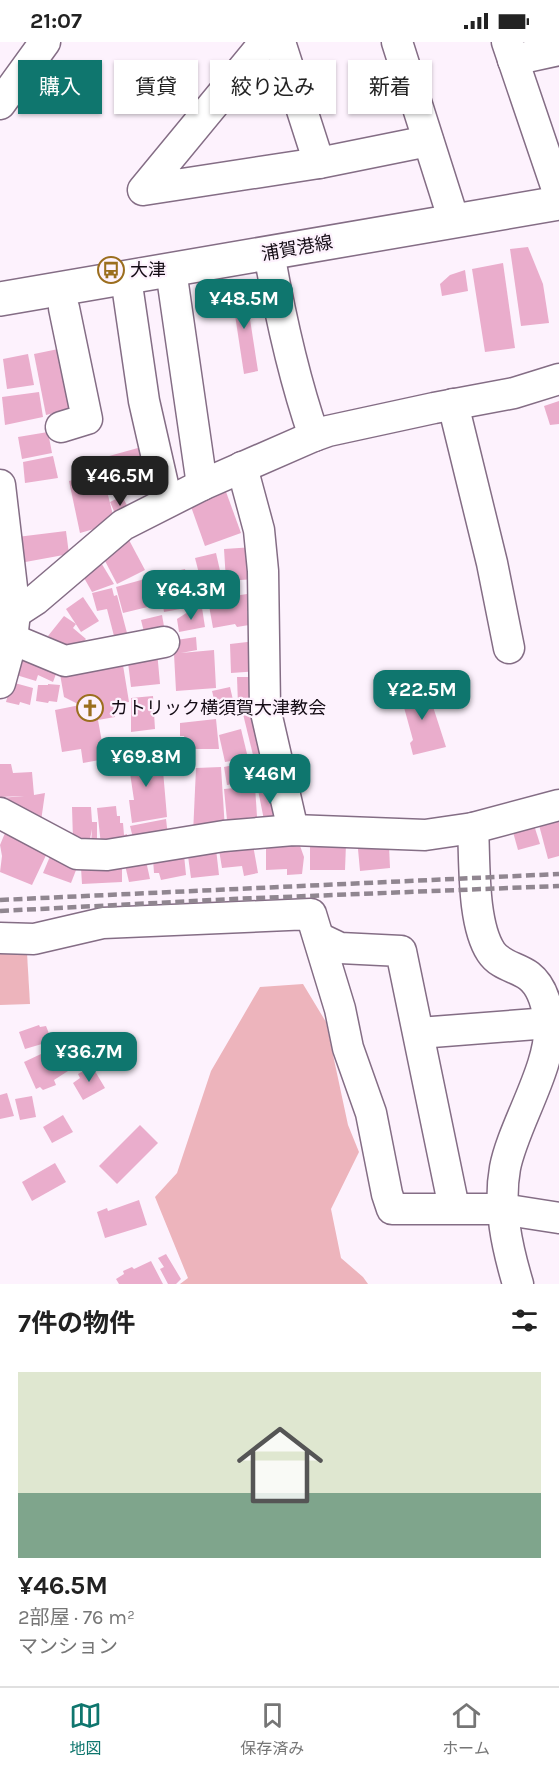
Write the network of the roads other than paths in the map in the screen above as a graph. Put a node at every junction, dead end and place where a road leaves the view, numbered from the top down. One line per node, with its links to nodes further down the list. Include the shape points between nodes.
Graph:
1 (45, 42): 7 (street)
2 (280, 42): 9 (street)
3 (396, 42): 8 (street)
4 (251, 47): 9 (street, via 143,190)
5 (559, 50): 6 (street)
6 (510, 51): 10 (street)
7 (0, 104)
8 (428, 141): 9 (street); 12 (street)
9 (319, 163)
10 (559, 195)
11 (559, 203): 12 (main road, 浦賀港線)
12 (454, 221): 13 (main road, 浦賀港線)
13 (269, 253): 14 (main road, 浦賀港線); 21 (street, via 299,392)
14 (171, 270): 15 (main road, 浦賀港線); 24 (street)
15 (126, 278): 16 (main road, 浦賀港線); 25 (street, via 144,400)
16 (0, 299)
17 (64, 308): 20 (street, via 87,419)
18 (559, 379): 19 (street, via 514,393)
19 (453, 404): 21 (street); 28 (street)
20 (61, 427)
21 (315, 436): 22 (street)
22 (242, 467): 24 (street); 33 (street, via 259,530 263,571 265,708)
23 (0, 484): 26 (street)
24 (202, 485): 25 (street)
25 (167, 502): 26 (street, via 123,525)
26 (9, 622): 27 (street, via 65,661); 29 (street)
27 (165, 642)
28 (509, 648)
29 (0, 683)
30 (559, 805): 32 (street)
31 (0, 813): 33 (street, via 77,854 107,855 224,836)
32 (473, 828): 33 (street, via 425,836); 36 (street, via 483,935 492,954 506,966 529,976 540,989)
33 (293, 830)
34 (0, 938): 35 (street, via 34,939 104,922 311,914)
35 (319, 938): 37 (street, via 340,948 401,951); 38 (street, via 348,1048 371,1113 392,1209)
36 (549, 1023): 37 (street); 39 (street, via 545,1054 505,1167)
37 (419, 1033): 38 (street)
38 (454, 1208): 39 (street)
39 (502, 1209): 40 (street); 41 (street)
40 (559, 1218)
41 (518, 1284)

